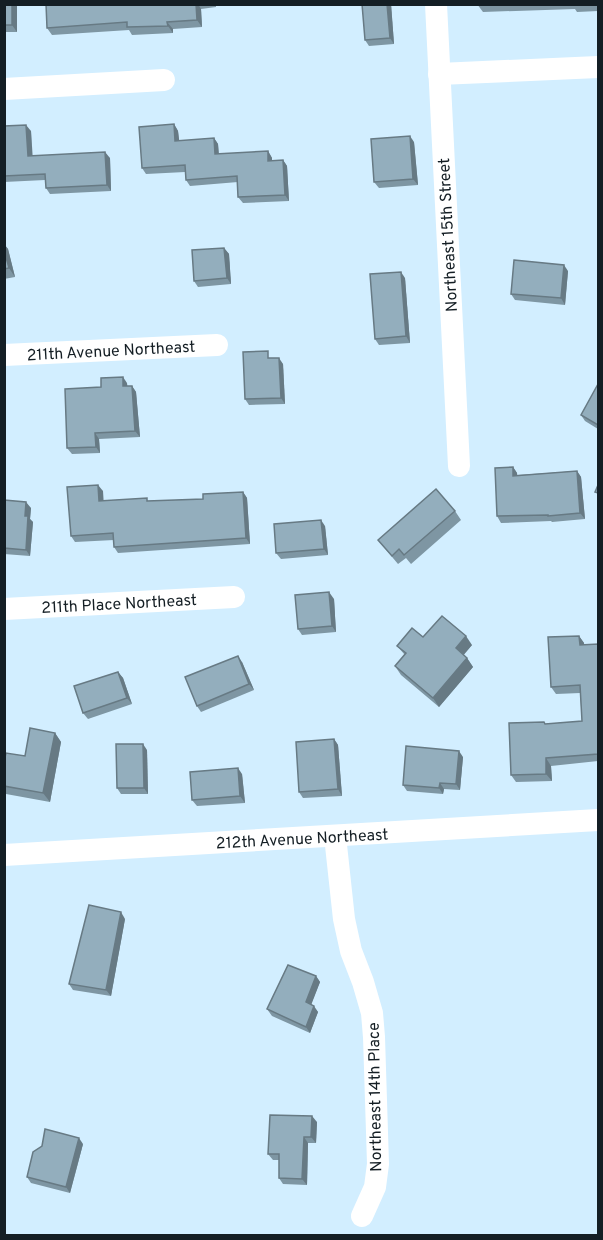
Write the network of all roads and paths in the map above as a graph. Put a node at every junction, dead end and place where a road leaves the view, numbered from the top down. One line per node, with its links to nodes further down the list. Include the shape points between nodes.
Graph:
1 (436, 4): 3 (street, Northeast 15th Street)
2 (598, 67): 3 (street)
3 (439, 74): 8 (street, Northeast 15th Street)
4 (164, 80): 5 (street)
5 (4, 89)
6 (217, 345): 7 (street, 211th Avenue Northeast)
7 (4, 355)
8 (459, 465)
9 (234, 597): 10 (street, 211th Place Northeast)
10 (4, 609)
11 (598, 820): 12 (street, 212th Avenue Northeast)
12 (335, 836): 13 (street, 212th Avenue Northeast); 14 (street, Northeast 14th Place, via 344,919 372,1013 374,1037 378,1164 375,1187)
13 (4, 855)
14 (362, 1216)

